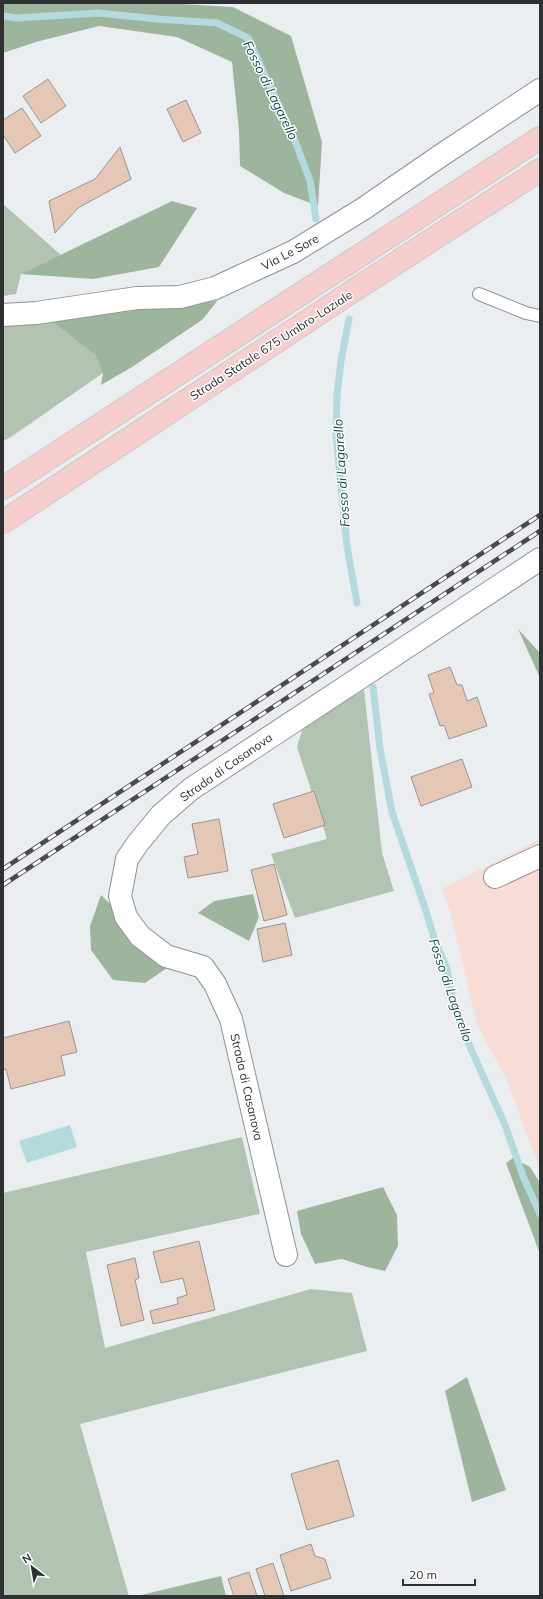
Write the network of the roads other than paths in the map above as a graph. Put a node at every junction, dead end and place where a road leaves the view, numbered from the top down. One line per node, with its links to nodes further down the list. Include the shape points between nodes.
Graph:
1 (540, 90): 5 (street, Via Le Sore, via 363,209 293,252 215,288 180,297 137,298 36,313)
2 (540, 138): 7 (highway)
3 (540, 170): 8 (highway, Strada Statale 675 Umbro-Laziale)
4 (479, 294): 6 (lane)
5 (3, 314)
6 (540, 316)
7 (3, 488)
8 (3, 522)
9 (540, 559): 12 (street, Strada di Casanova, via 191,789 161,816 127,860 120,896 126,917 140,936 166,956 203,966 215,984 231,1019)
10 (540, 856): 11 (street)
11 (495, 877)
12 (286, 1255)

